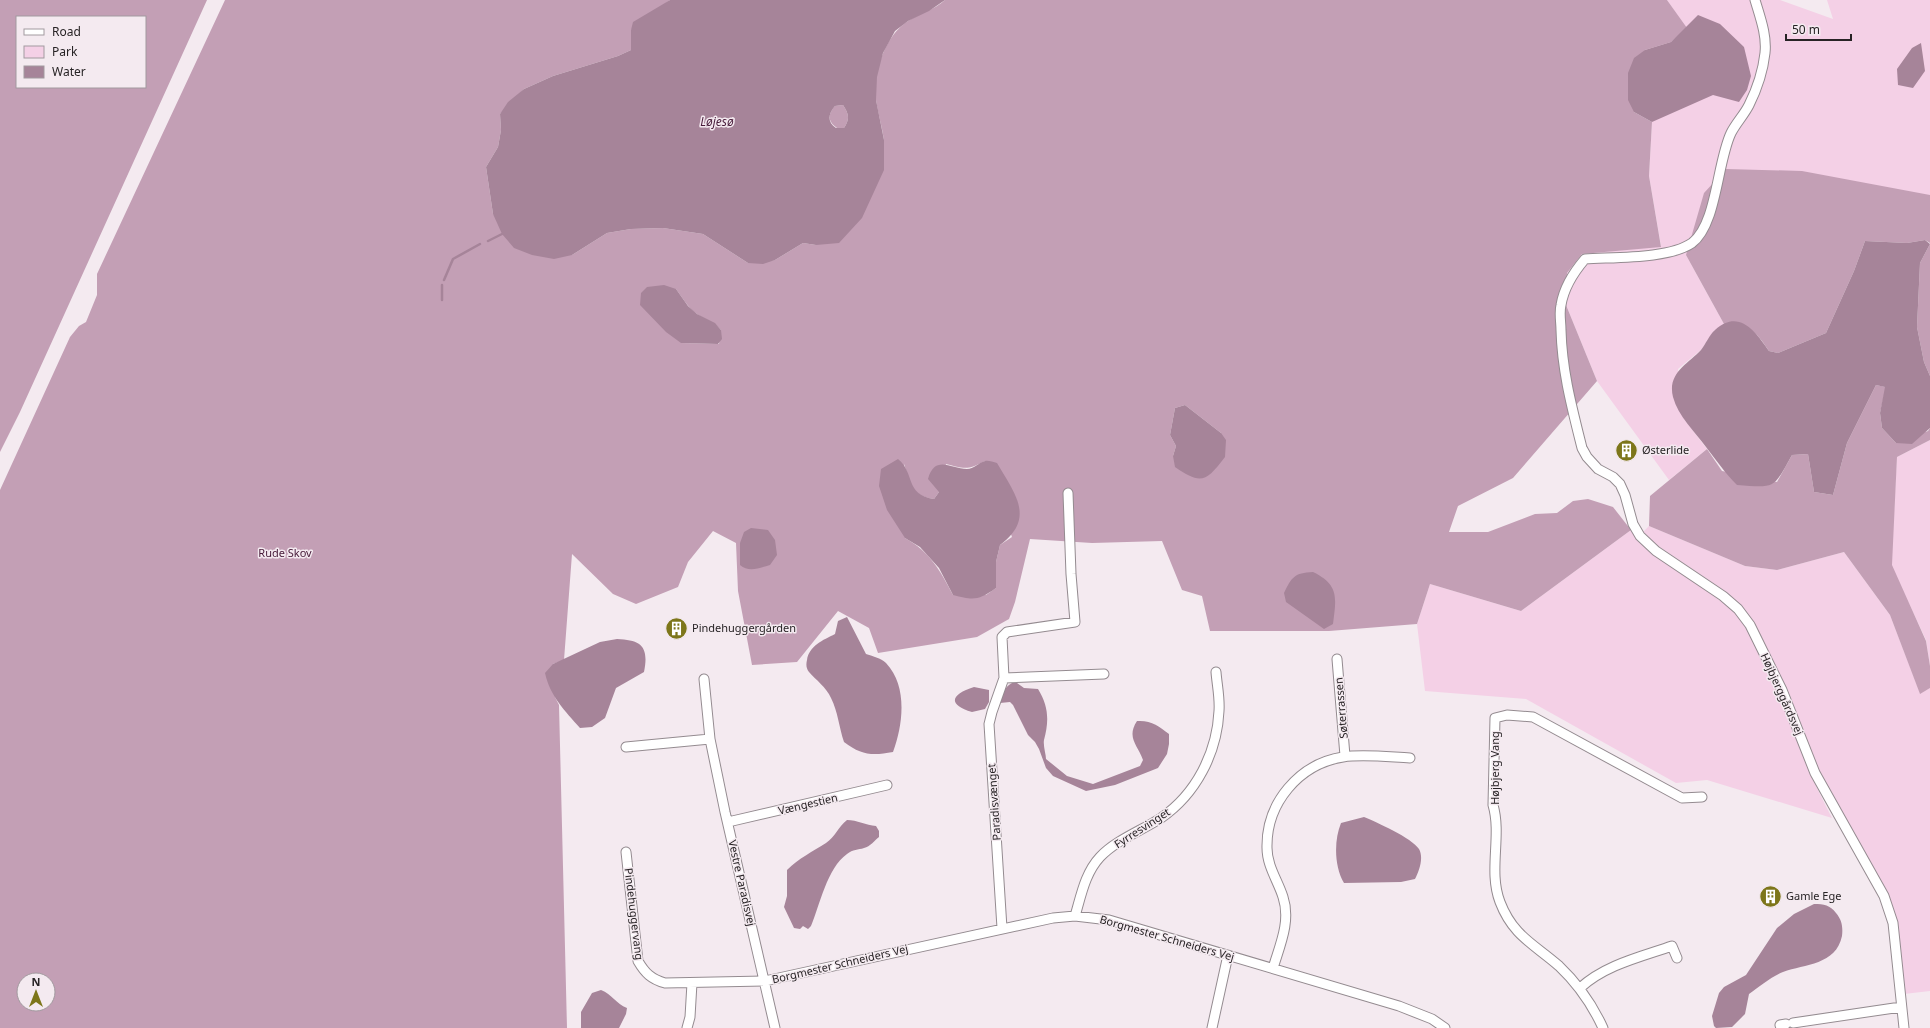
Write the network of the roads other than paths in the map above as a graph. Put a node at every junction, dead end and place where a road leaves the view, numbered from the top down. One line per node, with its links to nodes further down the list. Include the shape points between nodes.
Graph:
1 (1755, 0): 24 (street, Højbjerggårdsvej, via 1764,34 1762,68 1749,105 1731,134 1725,150 1708,217 1700,235 1692,243 1663,254 1585,259 1566,287 1560,306 1565,381 1582,448 1587,458 1598,469 1620,484 1633,524 1640,536 1656,551 1723,596 1738,609 1750,625 1782,690 1815,773 1884,896 1893,923)
2 (1068, 493): 6 (street, Paradisvænget, via 1070,574 1075,622 1007,632 1002,637)
3 (1337, 659): 10 (street, Søterrassen)
4 (1216, 672): 16 (street, Fyrresvinget, via 1219,711 1216,733 1210,755 1199,778 1183,800 1162,817 1111,847 1100,857 1086,879)
5 (1104, 674): 6 (street)
6 (1004, 678): 17 (street, Paradisvænget, via 989,724)
7 (704, 680): 8 (street, Vestre Paradisvej)
8 (710, 739): 9 (street); 14 (street, Vestre Paradisvej)
9 (626, 746)
10 (1345, 756): 11 (street); 20 (street, via 1310,768 1284,791 1274,810 1267,849 1270,868 1283,898 1286,915)
11 (1410, 758)
12 (887, 786): 14 (street, Vængestien)
13 (1702, 798): 23 (street, Højbjerg Vang, via 1682,798 1533,717 1507,715 1496,718 1493,805 1496,816 1495,878 1499,900 1509,921 1524,939 1558,966)
14 (728, 822): 21 (street, Vestre Paradisvej)
15 (626, 852): 22 (street, Pindehuggervang, via 638,960 653,979 665,983)
16 (1075, 916): 17 (street, Borgmester Schneiders Vej); 18 (street, Borgmester Schneiders Vej, via 1109,920)
17 (1002, 928): 21 (street, Borgmester Schneiders Vej)
18 (1228, 955): 20 (street, Borgmester Schneiders Vej); 28 (street)
19 (1677, 958): 23 (street, via 1672,946 1603,970 1592,976)
20 (1273, 968): 29 (street, Borgmester Schneiders Vej, via 1407,1008)
21 (765, 981): 22 (street, Pindehuggervang); 27 (street, Vestre Paradisvej)
22 (692, 983): 26 (street)
23 (1580, 988): 30 (street, Højbjerg Vang)
24 (1901, 1007): 25 (street); 31 (street, Højbjerggårdsvej)
25 (1787, 1025)
26 (687, 1028)
27 (775, 1028)
28 (1212, 1028)
29 (1445, 1028)
30 (1603, 1028)
31 (1904, 1028)

